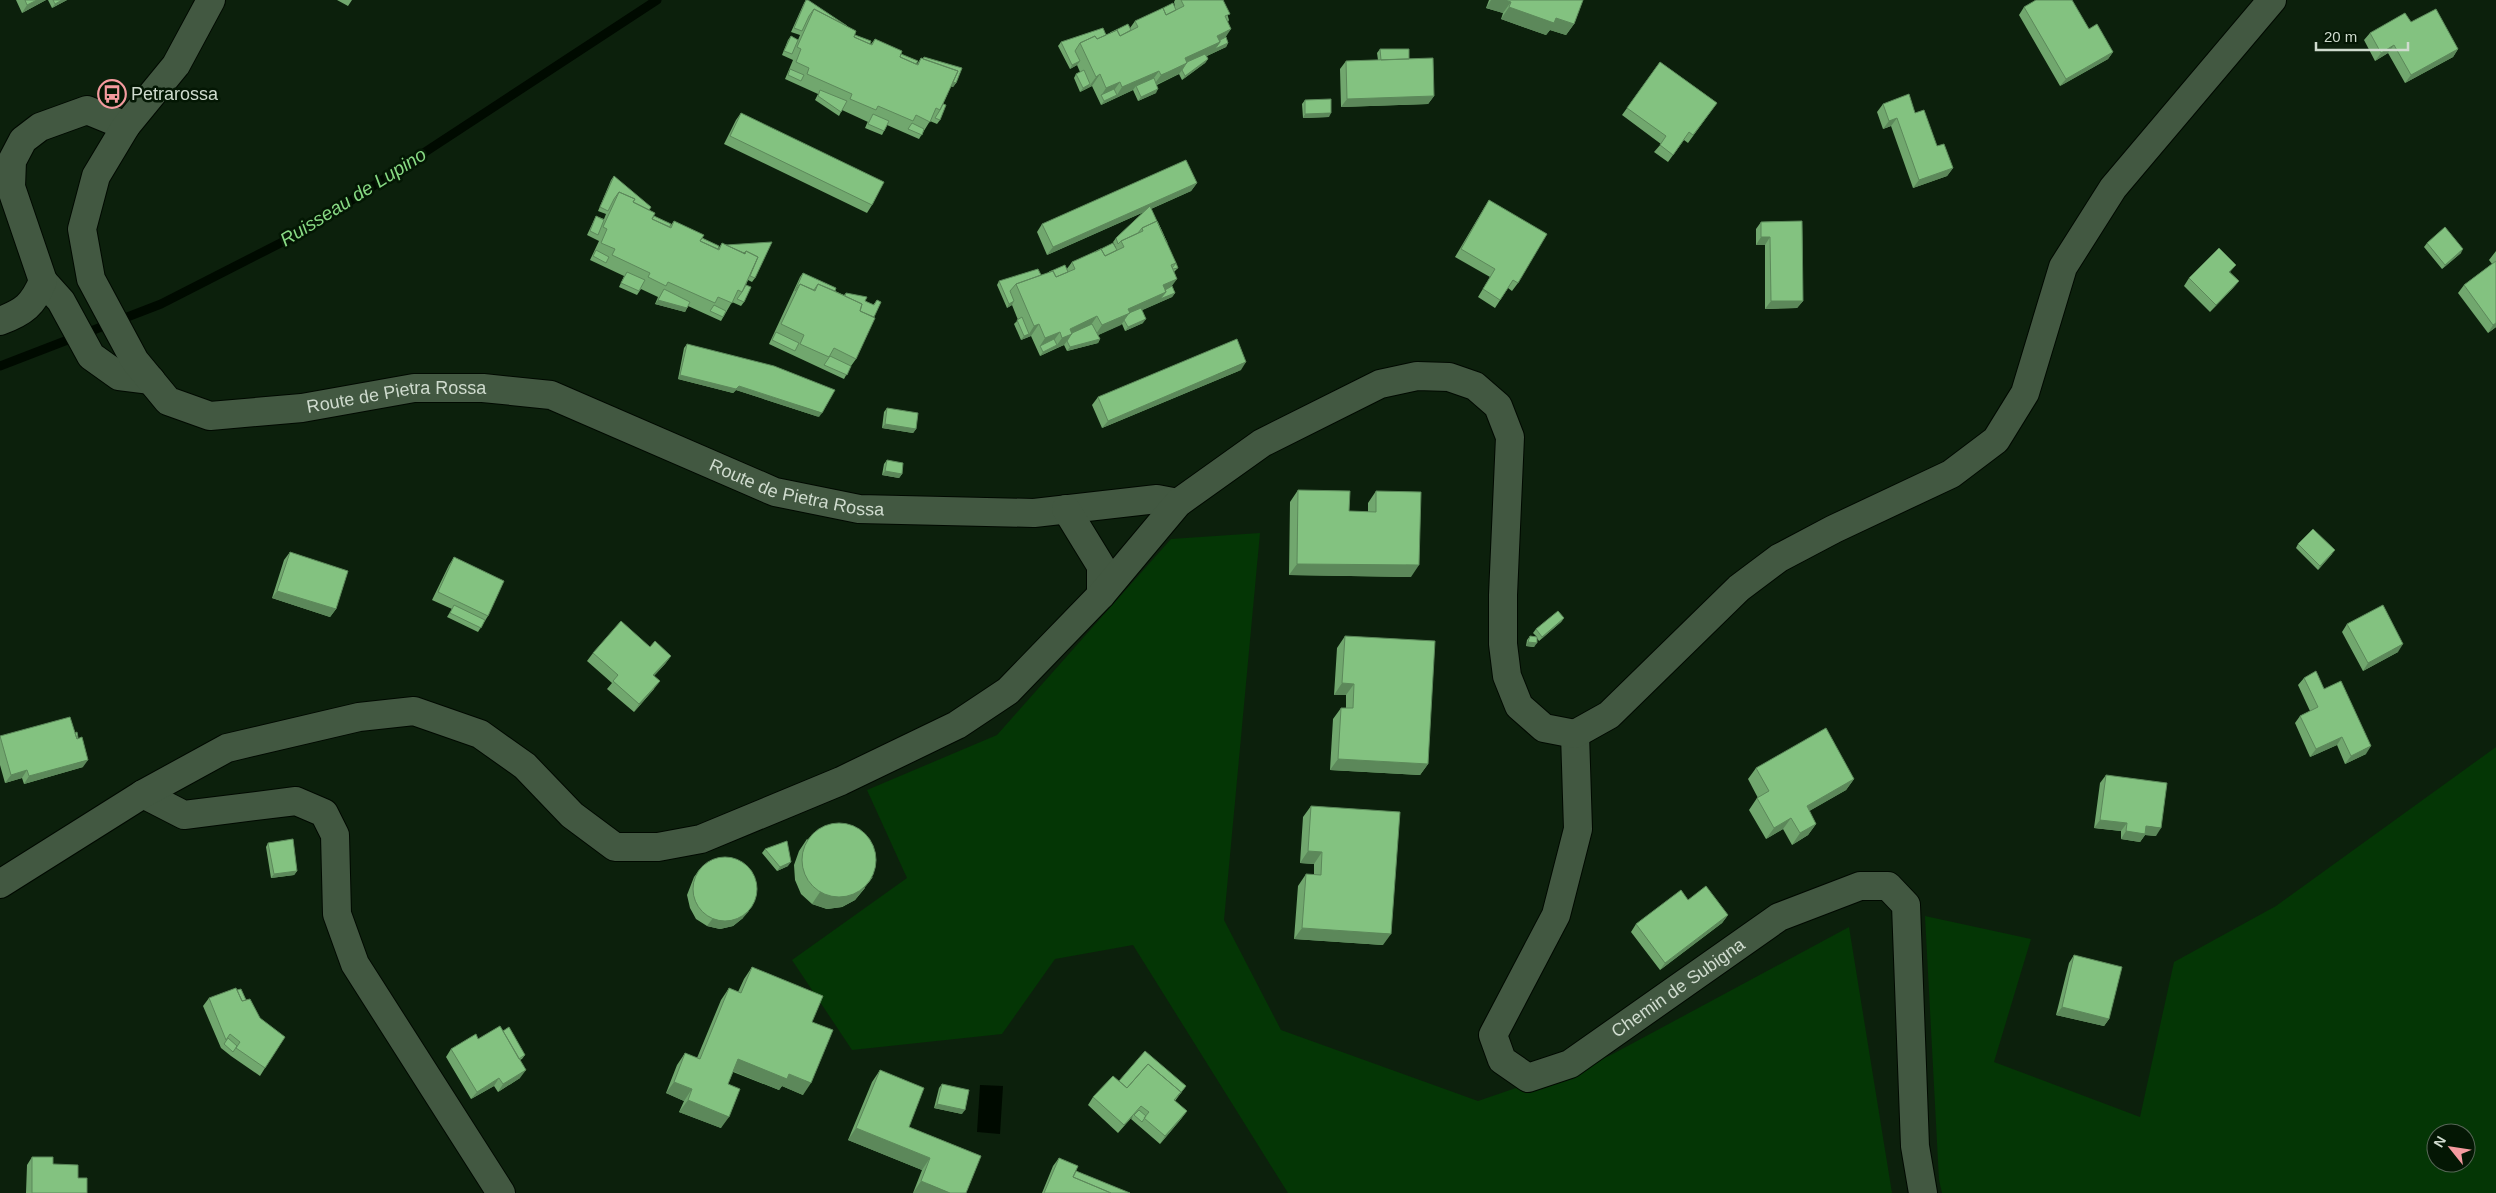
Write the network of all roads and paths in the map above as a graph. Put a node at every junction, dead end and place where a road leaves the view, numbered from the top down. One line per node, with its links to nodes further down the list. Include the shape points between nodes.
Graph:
1 (211, 0): 3 (street, Route de Pietra Rossa, via 176,64)
2 (2272, 0): 10 (street, via 2113,188 2063,267 2025,393 1996,440 1951,474 1779,558 1739,588 1609,715)
3 (126, 126): 4 (street, via 87,110 40,127 24,140 12,161 10,187); 6 (street, Route de Pietra Rossa, via 96,176 82,229 91,279)
4 (43, 281): 5 (street, via 37,296 22,313); 6 (street, via 62,301 91,356 119,376)
5 (0, 321)
6 (143, 371): 8 (street, Route de Pietra Rossa, via 168,401 210,416 302,408 414,388 483,388 551,395 775,492 859,509 1034,513)
7 (1178, 503): 8 (street, Route de Pietra Rossa, via 1157,499); 9 (street); 10 (street, via 1262,443 1380,384 1417,376 1449,377 1475,386 1498,406 1510,437 1502,644 1506,676 1519,706 1544,728)
8 (1066, 509): 9 (street, via 1101,566)
9 (1101, 595): 11 (street, via 1008,690 957,725 841,781 701,839 658,847 615,847 572,815 525,766 480,734 414,711 359,717 227,748)
10 (1575, 734): 14 (street, Chemin de Subigna, via 1578,829 1556,915 1493,1035 1502,1060 1528,1078 1570,1064 1779,917 1860,886 1888,886 1906,905 1915,1146)
11 (143, 794): 12 (street); 13 (street, via 184,815 296,801 324,813 335,836 337,914 356,964)
12 (0, 884)
13 (502, 1193)
14 (1923, 1193)

